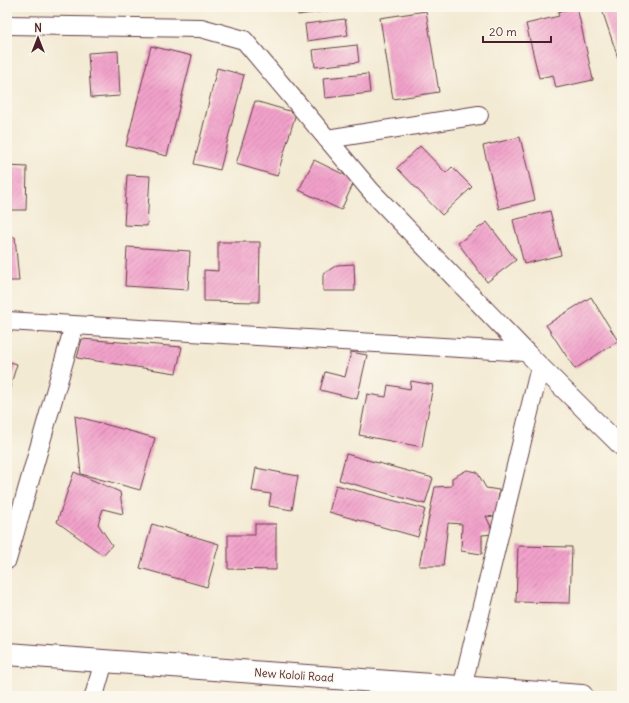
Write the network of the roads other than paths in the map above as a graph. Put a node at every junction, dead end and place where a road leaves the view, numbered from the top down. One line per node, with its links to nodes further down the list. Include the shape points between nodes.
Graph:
1 (7, 25): 3 (street, via 201,28 244,40)
2 (479, 115): 3 (street)
3 (327, 139): 6 (street, via 371,191)
4 (7, 321): 5 (street)
5 (74, 326): 6 (street); 9 (street)
6 (526, 352): 7 (street)
7 (540, 367): 8 (street); 12 (street)
8 (622, 447)
9 (7, 560)
10 (7, 654): 11 (street, New Kololi Road)
11 (104, 661): 12 (street, New Kololi Road); 13 (street)
12 (462, 688): 14 (street, New Kololi Road)
13 (94, 696)
14 (582, 696)

